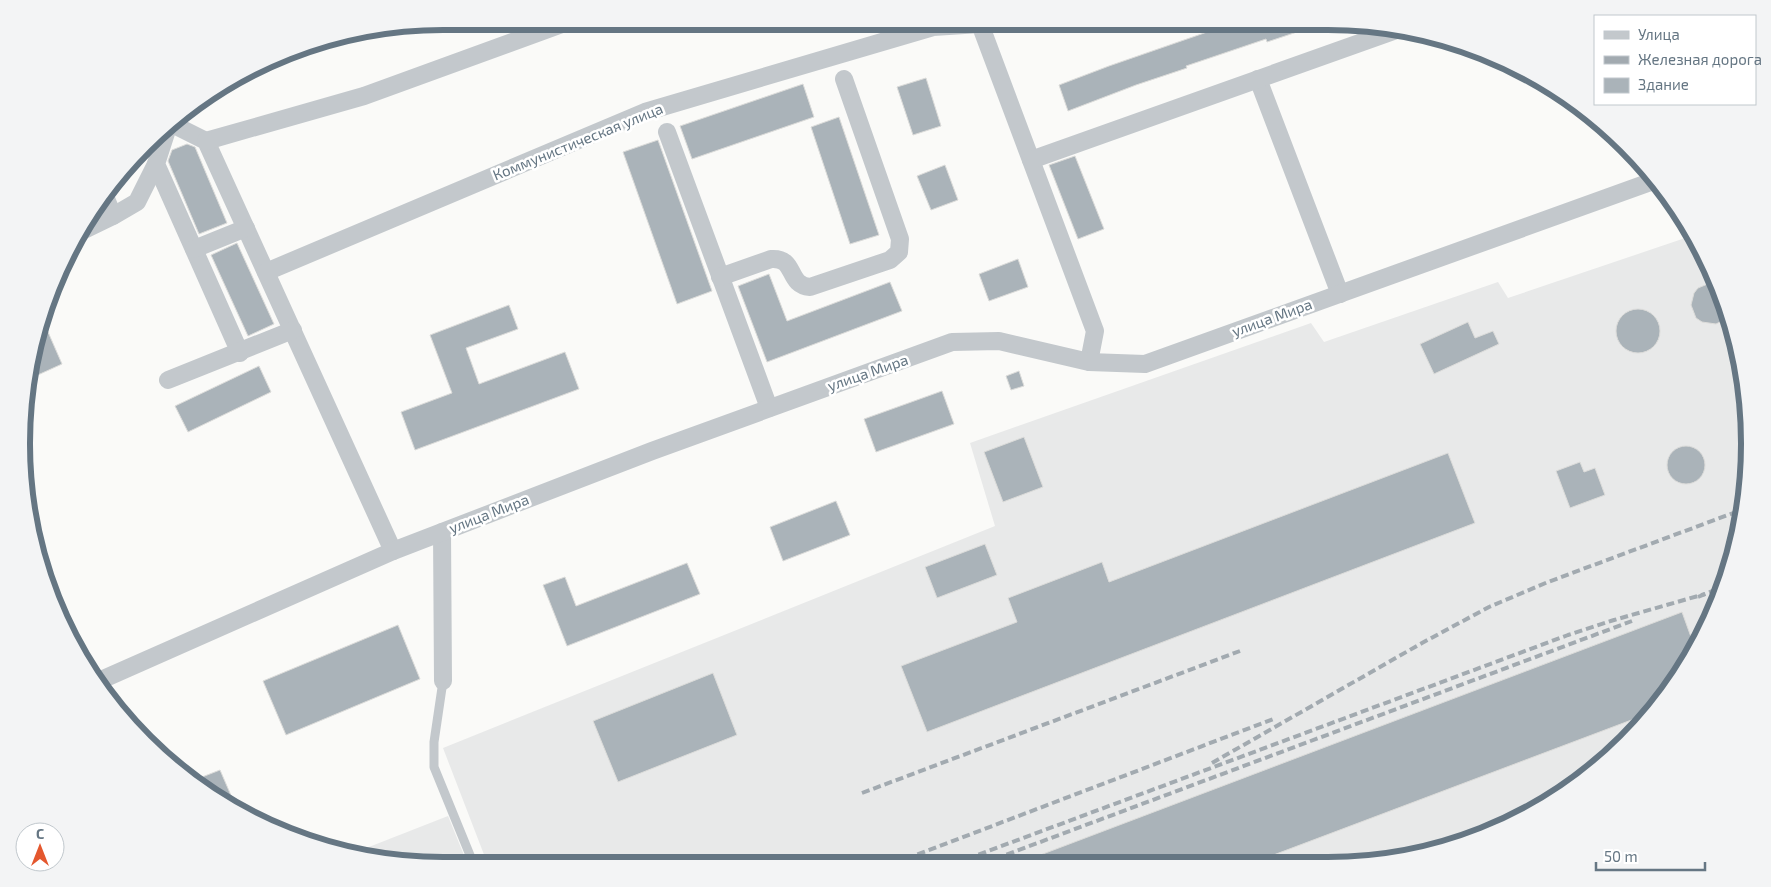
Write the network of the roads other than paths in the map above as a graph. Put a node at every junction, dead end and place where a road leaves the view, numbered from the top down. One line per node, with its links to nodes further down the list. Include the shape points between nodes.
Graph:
1 (545, 30): 10 (street, via 364,96)
2 (923, 30): 19 (street, Коммунистическая улица, via 645,112)
3 (986, 30): 11 (street)
4 (1383, 34): 6 (street)
5 (844, 79): 20 (street, via 900,239 899,252 890,260 810,287 796,281 787,262 779,258)
6 (1258, 79): 11 (street); 21 (street)
7 (178, 127): 10 (street)
8 (667, 132): 20 (street)
9 (164, 139): 12 (street)
10 (206, 141): 17 (street)
11 (1031, 160): 24 (street, via 1095,331)
12 (156, 164): 15 (street, via 137,202); 18 (street)
13 (1648, 183): 21 (street, улица Мира)
14 (108, 203): 15 (street)
15 (113, 216): 16 (street)
16 (92, 226)
17 (246, 228): 18 (street); 19 (street)
18 (194, 249): 23 (street)
19 (266, 272): 22 (street)
20 (720, 277): 26 (street)
21 (1340, 294): 24 (street, улица Мира, via 1146,364)
22 (293, 330): 23 (street); 28 (street)
23 (240, 352): 25 (street)
24 (1090, 362): 26 (street, улица Мира, via 999,341 952,342)
25 (168, 380)
26 (769, 408): 27 (street, улица Мира)
27 (442, 532): 28 (street, улица Мира); 30 (street)
28 (393, 551): 29 (street, улица Мира)
29 (104, 679)
30 (444, 681): 31 (lane, via 434,742 434,767)
31 (471, 857)

